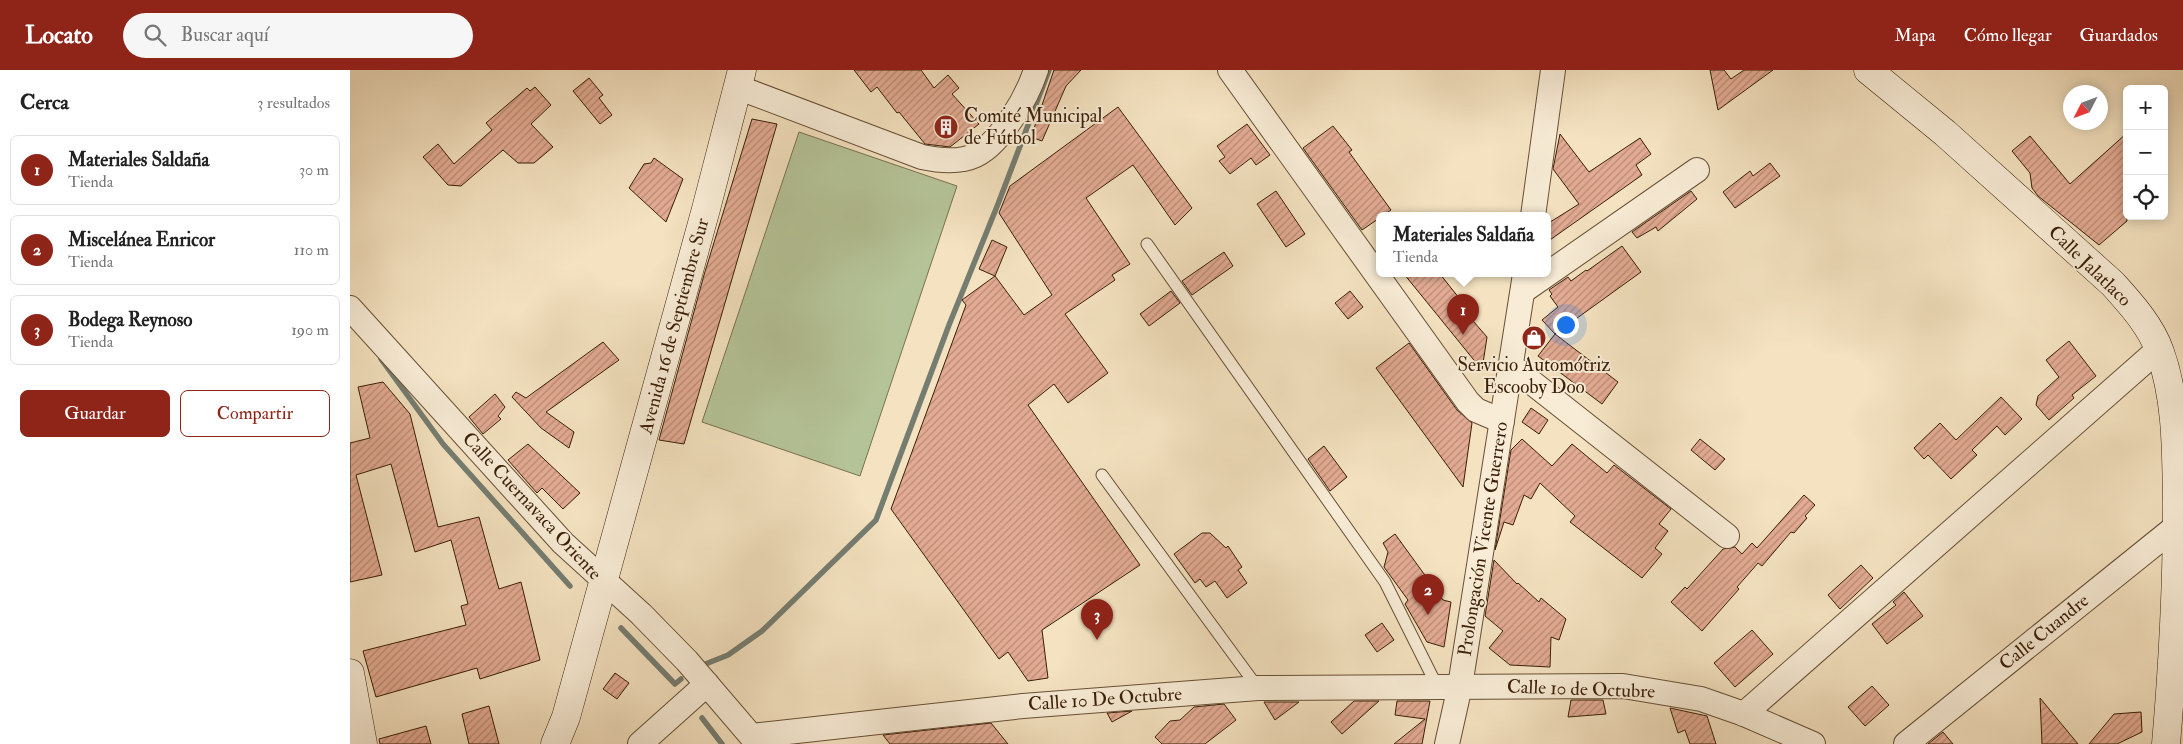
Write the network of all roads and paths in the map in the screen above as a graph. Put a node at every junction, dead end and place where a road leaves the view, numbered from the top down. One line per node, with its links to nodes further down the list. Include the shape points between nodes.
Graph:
1 (1036, 70): 5 (street, via 1029,93 997,140 977,155 946,162 922,157)
2 (1230, 70): 10 (street)
3 (1553, 70): 7 (street)
4 (1868, 70): 14 (main road, Calle Jalatlaco, via 1945,133 2113,284 2137,310)
5 (739, 78): 20 (main road, Avenida 16 de Septiembre Sur)
6 (1697, 170): 9 (street)
7 (1534, 212)
8 (1147, 244): 23 (lane, via 1385,582)
9 (1551, 265)
10 (1376, 274)
11 (1378, 277): 16 (street, via 1468,402 1476,410)
12 (1524, 282): 15 (street, Prolongación Vicente Guerrero)
13 (350, 308): 20 (street, Calle Cuernavaca Oriente, via 563,543)
14 (2159, 349): 18 (main road, Calle Jalatlaco, via 2174,403); 25 (street)
15 (1511, 366): 16 (street, Prolongación Vicente Guerrero); 19 (street)
16 (1502, 421): 23 (street, Prolongación Vicente Guerrero)
17 (1102, 475): 24 (lane)
18 (2180, 523): 32 (street, Calle Cuandre); 33 (main road, Calle Jalatlaco)
19 (1727, 536)
20 (603, 581): 22 (street, Calle Cuernavaca Oriente, via 641,614); 28 (main road, Avenida 16 de Septiembre Sur, via 566,717)
21 (350, 673): 27 (main road)
22 (707, 684): 26 (street, Calle Cuernavaca Oriente); 29 (street)
23 (1448, 686): 24 (street, Calle 10 De Octubre); 25 (street, Calle 10 de Octubre, via 1623,686 1701,698); 30 (street, Prolongación Vicente Guerrero)
24 (1258, 688): 26 (street, Calle 10 De Octubre, via 1023,706)
25 (1744, 714): 31 (street, Calle 10 de Octubre)
26 (755, 740)
27 (363, 744)
28 (555, 744)
29 (640, 744)
30 (1447, 744)
31 (1813, 744)
32 (1906, 744)
33 (2166, 744)

